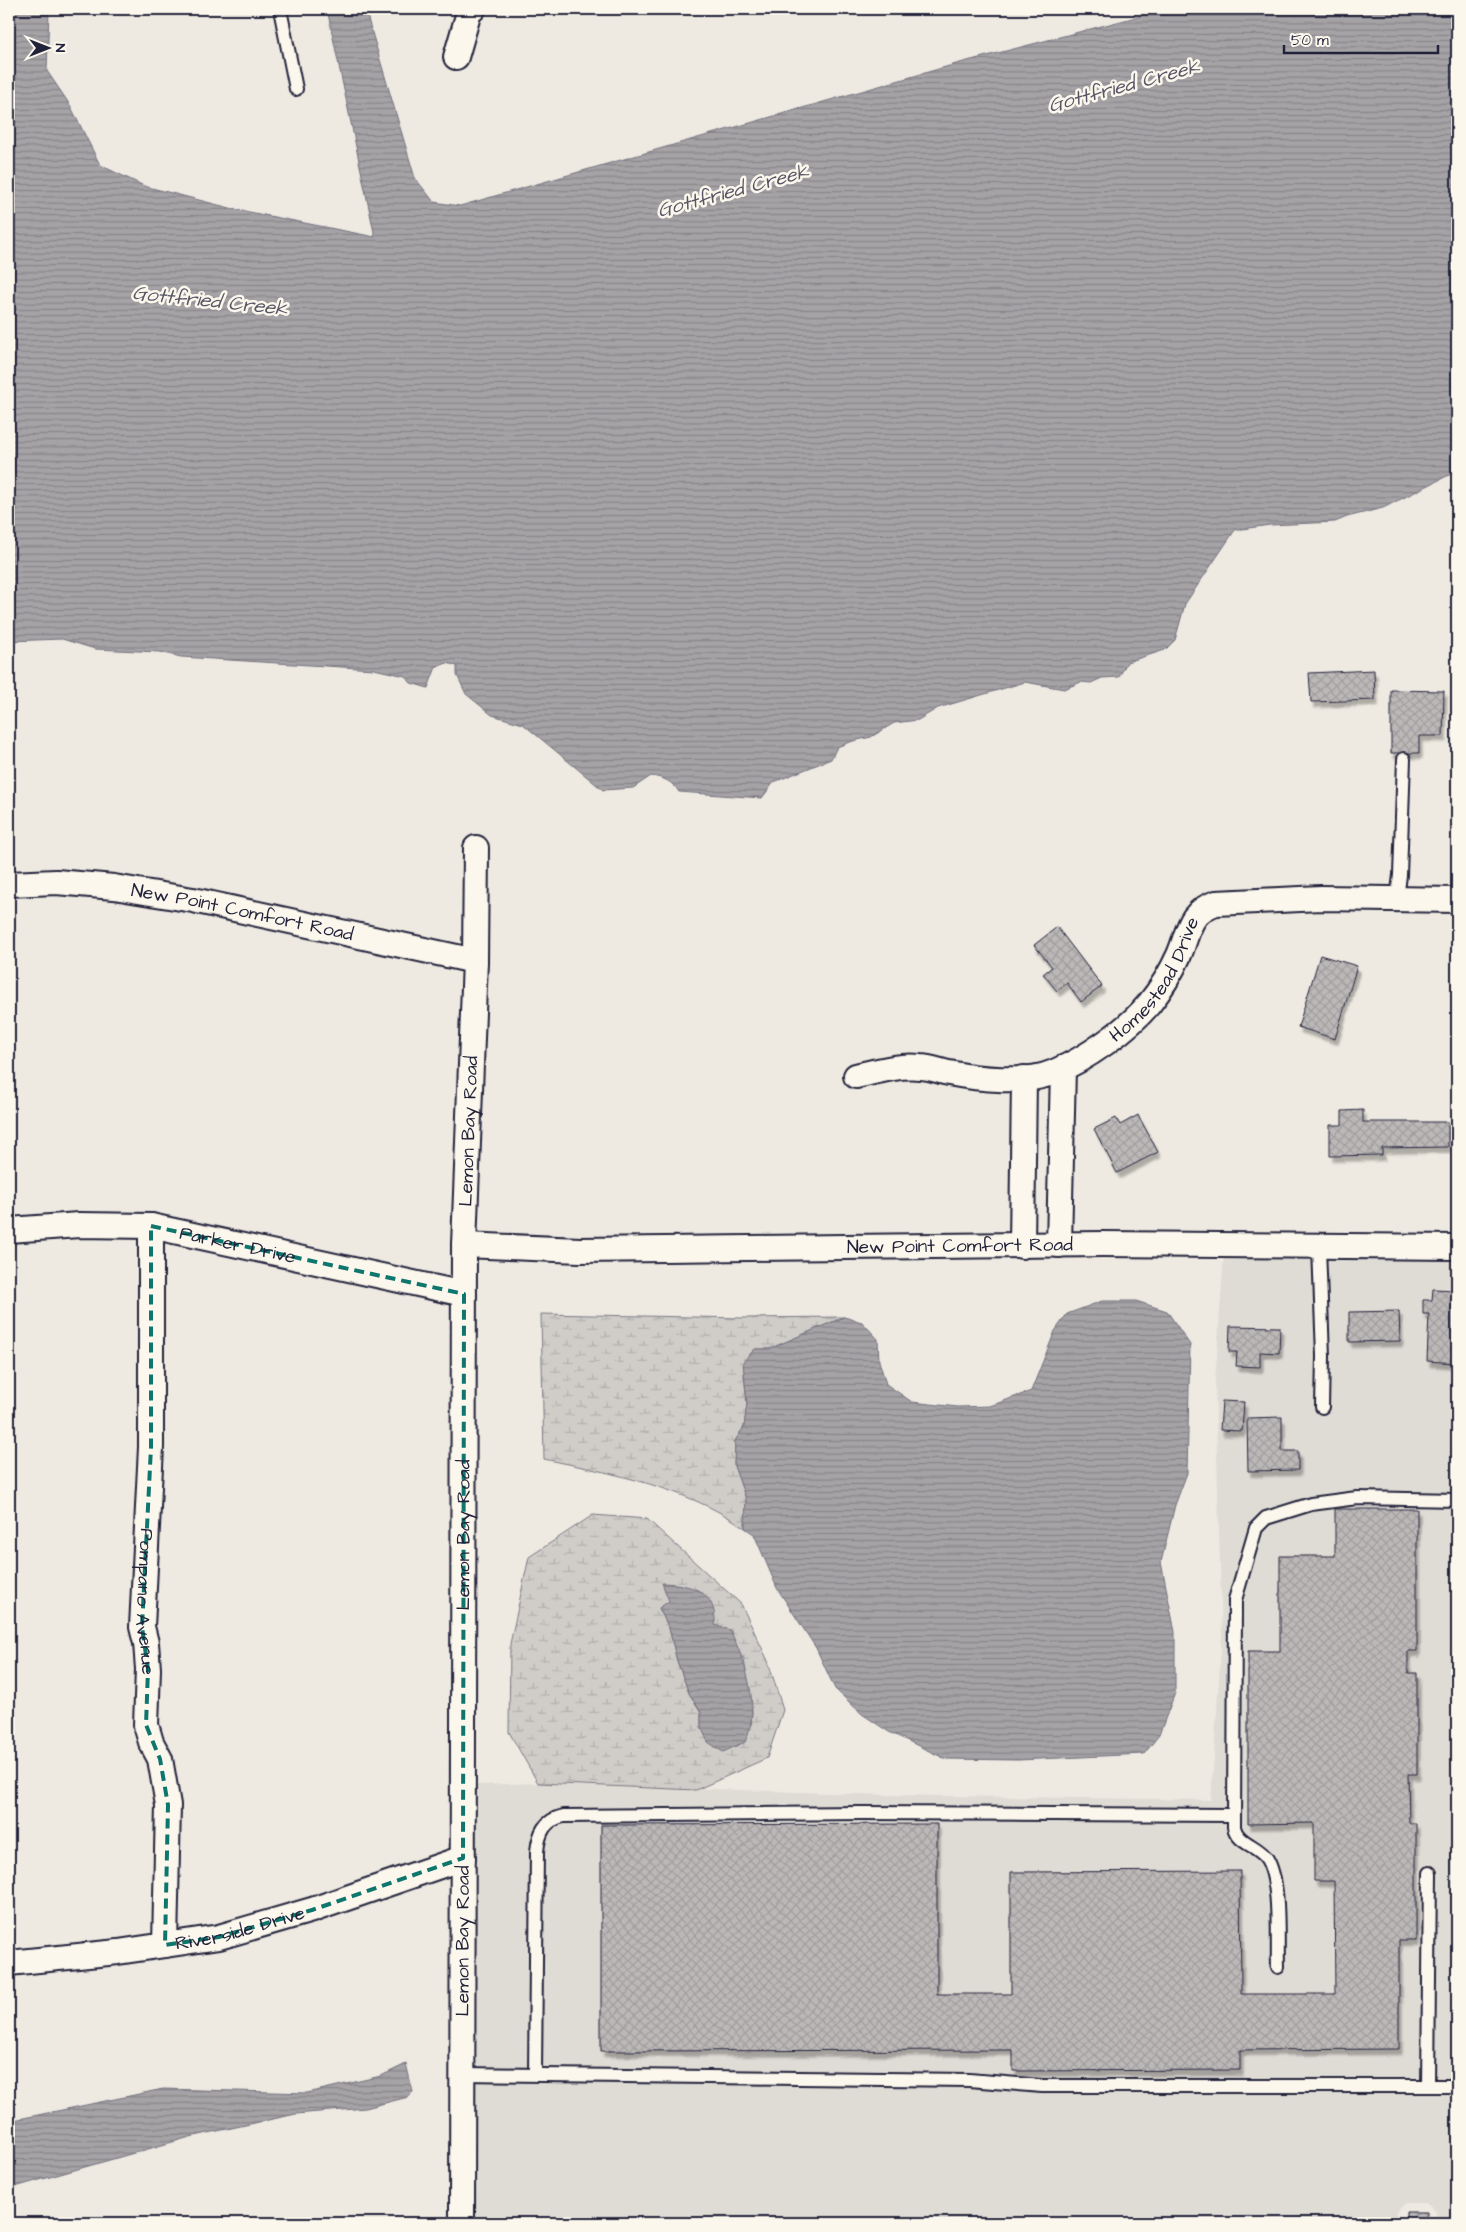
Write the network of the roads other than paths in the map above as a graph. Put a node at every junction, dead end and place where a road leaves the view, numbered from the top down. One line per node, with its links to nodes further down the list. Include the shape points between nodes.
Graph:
1 (280, 9): 4 (lane)
2 (473, 9): 3 (street, via 469,12)
3 (456, 57)
4 (296, 89)
5 (1404, 759): 8 (lane)
6 (476, 848): 10 (street, Lemon Bay Road)
7 (9, 884): 10 (street, New Point Comfort Road, via 56,882 114,886)
8 (1397, 899): 9 (street, Homestead Drive); 11 (street, Homestead Drive, via 1271,899 1206,906 1191,922 1172,970 1150,1003 1116,1035)
9 (1457, 900)
10 (475, 961): 16 (street, Lemon Bay Road)
11 (1064, 1068): 13 (street, Homestead Drive, via 1045,1076); 17 (street)
12 (856, 1076): 13 (street, Homestead Drive, via 910,1066 971,1076)
13 (1024, 1078): 18 (street)
14 (151, 1226): 15 (street, Parker Drive, via 79,1225); 21 (street, Parker Drive); 27 (street, Pompano Avenue, via 151,1447 142,1627 148,1669 146,1725 160,1759 168,1805)
15 (9, 1230)
16 (464, 1245): 18 (street, New Point Comfort Road, via 580,1250); 21 (street, Lemon Bay Road)
17 (1059, 1245): 18 (street, New Point Comfort Road); 19 (street, New Point Comfort Road)
18 (1022, 1246)
19 (1319, 1247): 20 (street, New Point Comfort Road); 22 (lane)
20 (1457, 1247)
21 (464, 1294): 25 (street, Lemon Bay Road)
22 (1322, 1407)
23 (1457, 1500): 24 (lane, via 1357,1498 1311,1504 1266,1518 1256,1528 1235,1600)
24 (1234, 1815): 29 (lane, via 1235,1833 1266,1857 1275,1876); 31 (lane, via 861,1813 554,1818 542,1830 537,1850)
25 (463, 1858): 27 (street, Riverside Drive, via 312,1910 219,1937); 30 (street, Lemon Bay Road)
26 (1430, 1873): 32 (lane)
27 (164, 1945): 28 (street, Riverside Drive)
28 (9, 1963)
29 (1278, 1967)
30 (463, 2074): 31 (lane); 34 (street, Lemon Bay Road)
31 (535, 2075): 32 (lane, via 969,2080 1042,2086)
32 (1428, 2086): 33 (lane)
33 (1457, 2086)
34 (462, 2223)

